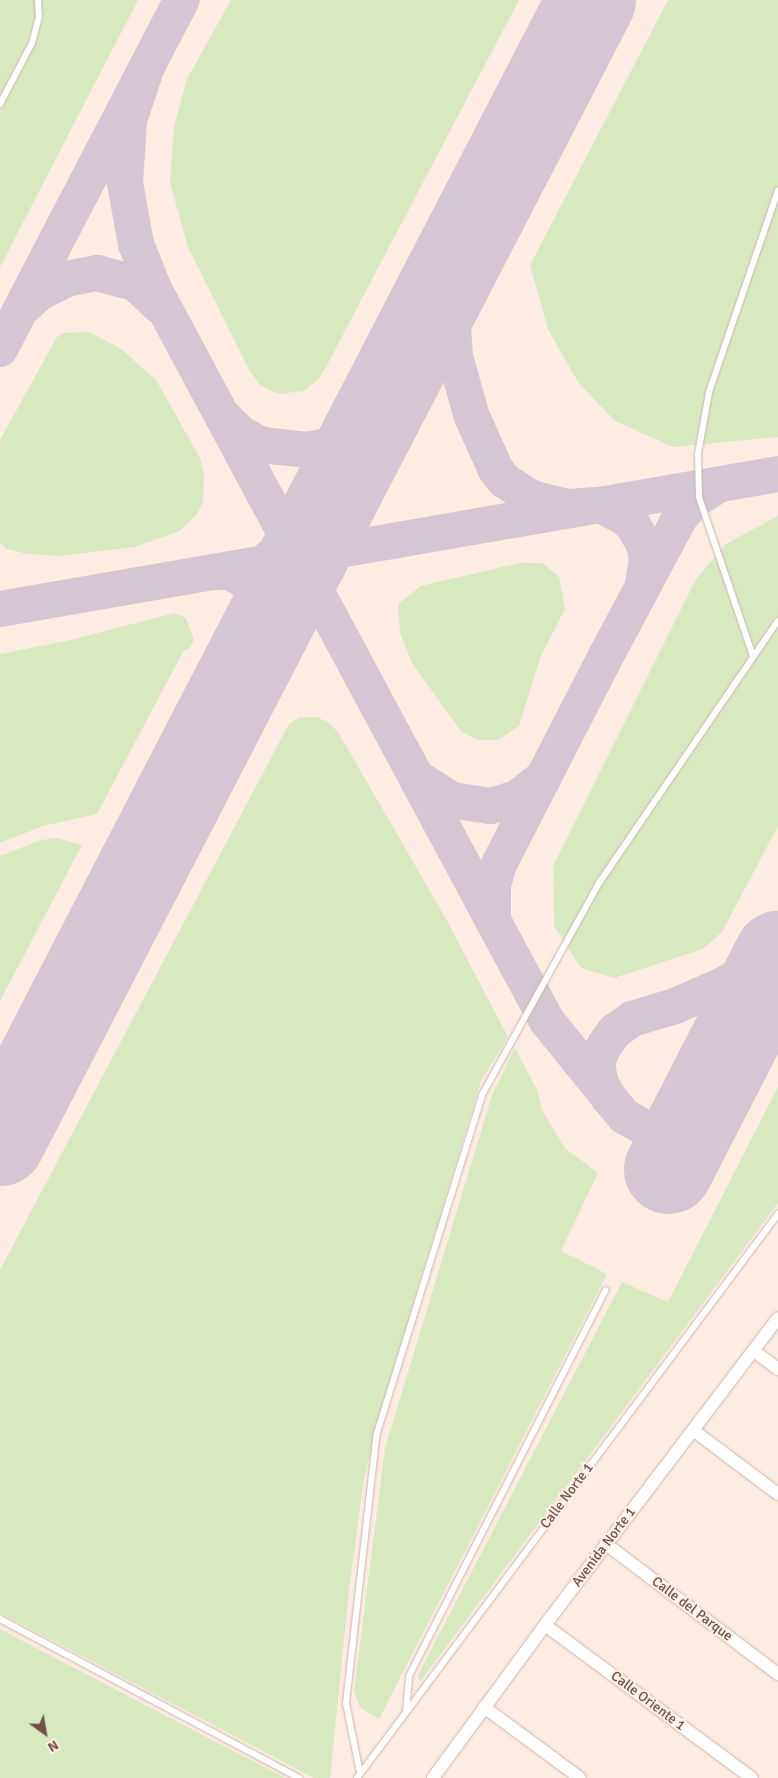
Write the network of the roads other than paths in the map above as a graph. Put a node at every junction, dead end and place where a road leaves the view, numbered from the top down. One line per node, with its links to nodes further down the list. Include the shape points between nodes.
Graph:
1 (38, 0): 2 (lane, via 40,16 32,43)
2 (0, 104)
3 (778, 190): 5 (lane, via 709,392 698,454 699,497)
4 (778, 621): 5 (lane)
5 (753, 656): 19 (lane, via 599,883 482,1096 377,1433 346,1703)
6 (778, 1214): 18 (lane, Calle Norte 1)
7 (606, 1290): 18 (lane, via 409,1676)
8 (778, 1318): 9 (street, Avenida Norte 1)
9 (754, 1351): 10 (street); 11 (street, Avenida Norte 1)
10 (778, 1369)
11 (693, 1430): 12 (street); 13 (street, Avenida Norte 1)
12 (778, 1494)
13 (606, 1544): 15 (street, Avenida Norte 1); 16 (street, Calle del Parque)
14 (0, 1619): 20 (lane)
15 (545, 1624): 17 (street, Avenida Norte 1); 23 (street, Calle Oriente 1)
16 (778, 1674)
17 (484, 1707): 21 (street, Avenida Norte 1); 22 (street)
18 (406, 1712): 19 (lane, Calle Norte 1)
19 (359, 1775)
20 (299, 1778)
21 (433, 1778)
22 (580, 1778)
23 (752, 1778)

